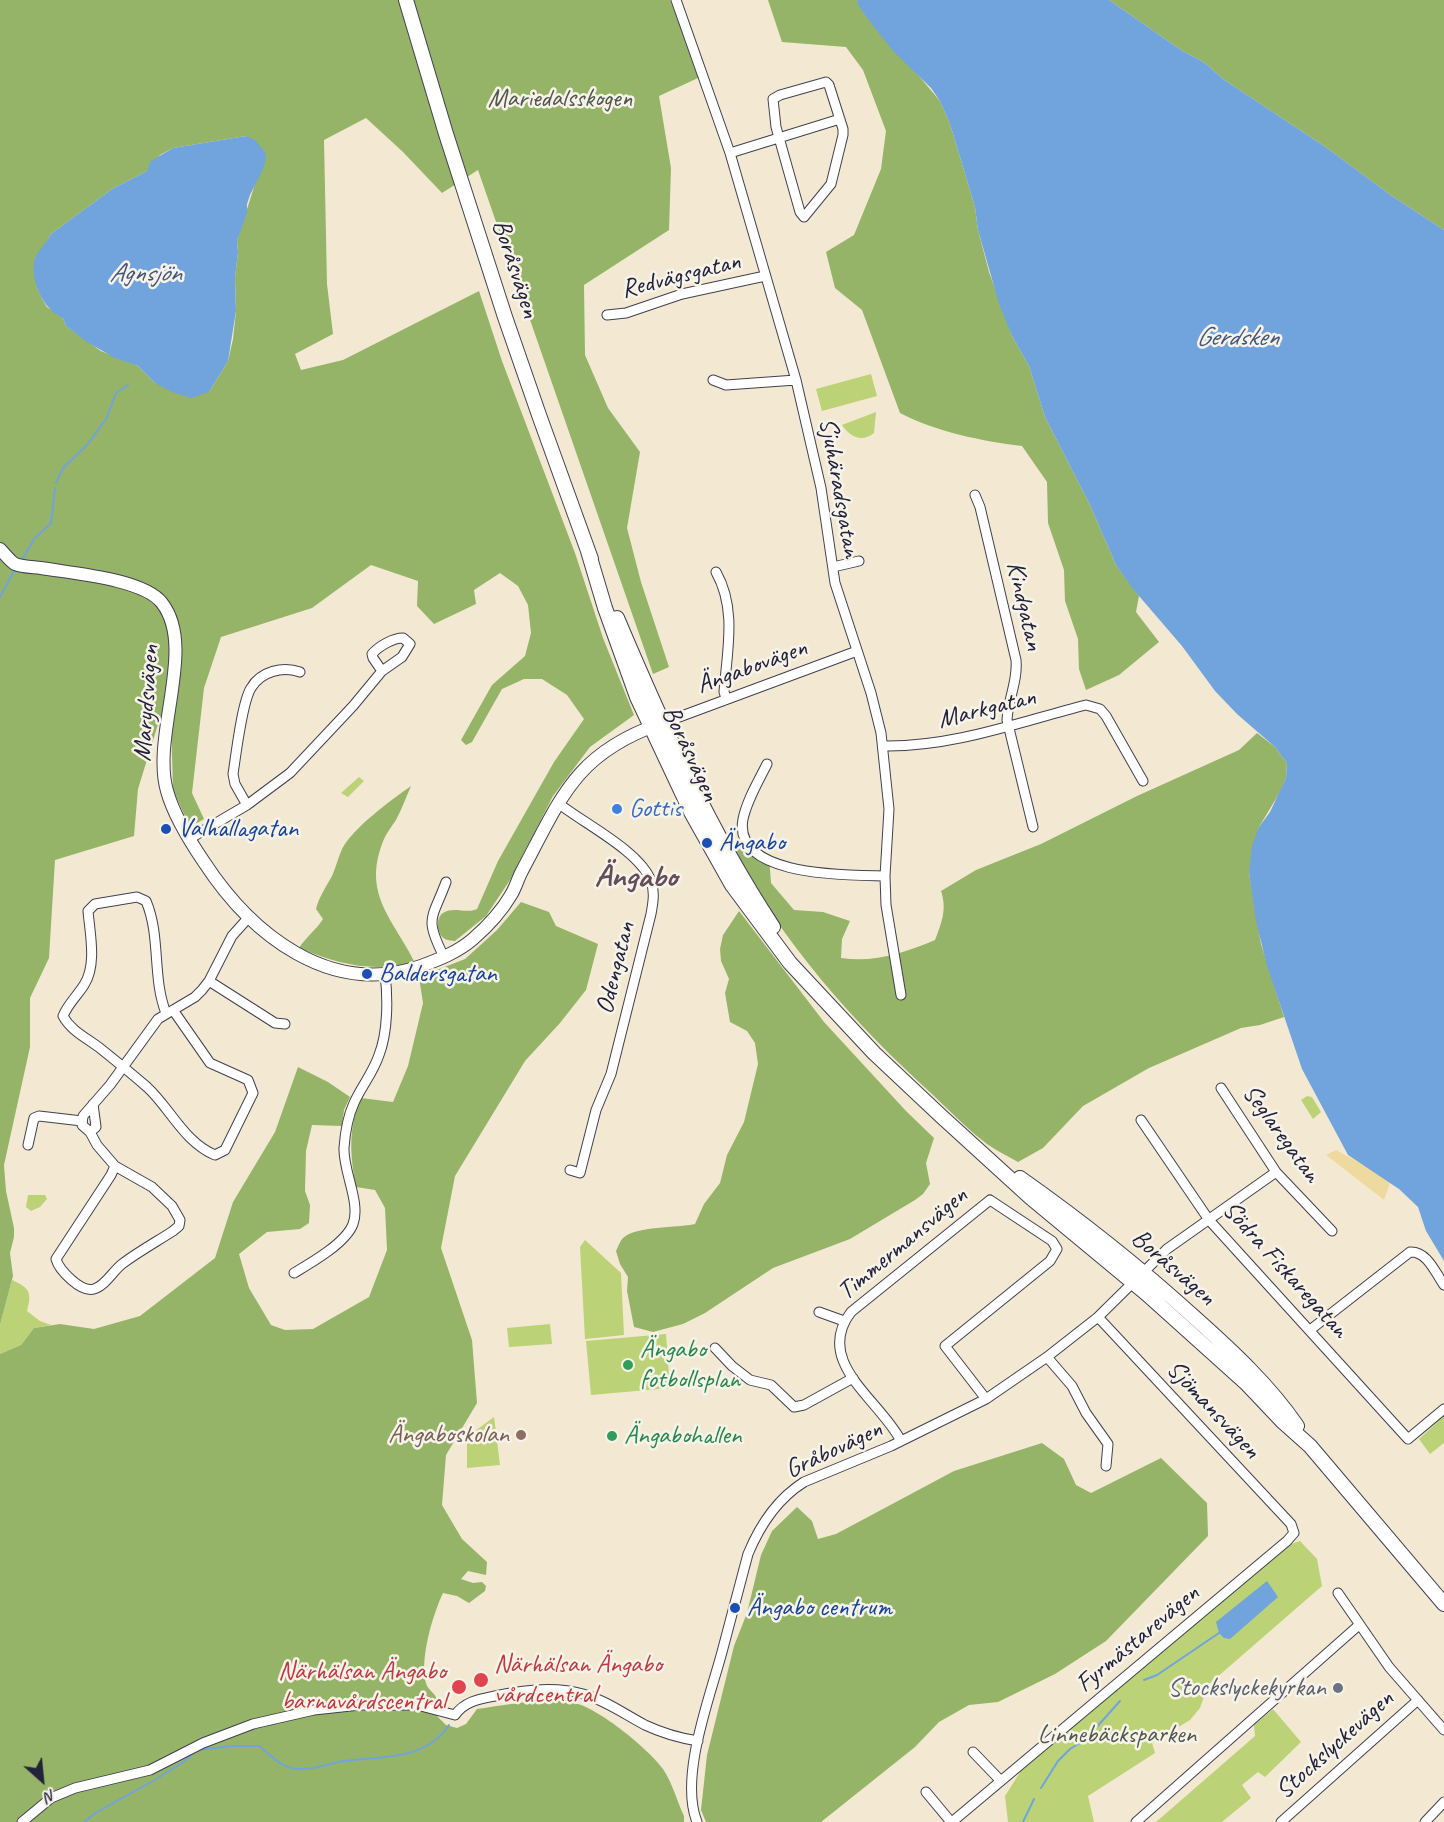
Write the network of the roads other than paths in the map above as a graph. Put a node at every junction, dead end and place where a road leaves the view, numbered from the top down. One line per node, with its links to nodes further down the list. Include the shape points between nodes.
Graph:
1 (406, 0): 19 (main road, Boråsvägen, via 505,316 588,551)
2 (676, 0): 5 (street, Sjuhäradsgatan)
3 (840, 119): 4 (street); 4 (street, via 829,85 823,82 775,96); 4 (street, via 843,135 831,184 804,218)
4 (778, 137): 5 (street)
5 (730, 153): 6 (street, Sjuhäradsgatan)
6 (765, 276): 7 (street, Redvägsgatan); 9 (street, Sjuhäradsgatan)
7 (607, 315)
8 (713, 380): 9 (street, via 726,385)
9 (796, 380): 13 (street, Sjuhäradsgatan, via 820,488)
10 (975, 495): 20 (street, Kindgatan, via 1016,660)
11 (0, 549): 27 (street, Marydsvägen, via 14,563 137,587 162,603 170,617 176,656 163,764 167,791)
12 (859, 561): 13 (street)
13 (832, 567): 15 (street, Sjuhäradsgatan)
14 (716, 572): 18 (street, via 730,622)
15 (857, 651): 18 (street, Ängabovägen); 21 (street, Sjuhäradsgatan)
16 (382, 671): 25 (street, via 290,773)
17 (300, 672): 25 (street, via 278,669 250,689 233,774)
18 (726, 698): 19 (street, Ängabovägen)
19 (657, 725): 24 (street, Marydsvägen, via 601,753 576,776); 44 (main road, Boråsvägen, via 750,893 811,985 874,1053)
20 (1008, 727): 21 (street, Markgatan, via 931,744); 23 (street, Markgatan, via 1086,705 1100,709); 26 (street)
21 (884, 746): 28 (street, Sjuhäradsgatan, via 889,809)
22 (767, 764): 28 (street, via 743,821 753,851 794,869)
23 (1143, 781)
24 (558, 803): 31 (street, Marydsvägen, via 512,894 496,916 471,941); 46 (street, Odengatan, via 642,865 654,896 611,1074 580,1173)
25 (247, 805): 27 (street)
26 (1033, 827)
27 (189, 840): 30 (street, Marydsvägen)
28 (885, 876): 34 (street, Sjuhäradsgatan, via 888,922)
29 (447, 882): 31 (street, via 431,916)
30 (249, 917): 32 (street, Marydsvägen, via 273,940 321,965 347,972); 33 (street, via 232,936)
31 (444, 957): 32 (street, Marydsvägen)
32 (385, 974): 51 (street, via 382,1047 352,1109 344,1148 355,1218 346,1235)
33 (209, 981): 35 (street, via 195,997); 36 (street, via 275,1023)
34 (902, 995)
35 (169, 1012): 37 (street, via 158,1018); 37 (street, via 210,1063 252,1085 253,1093 225,1150 215,1155 208,1152); 37 (street, via 161,1002 155,940 146,901 138,897 95,904 88,911 92,960 86,983 63,1016)
36 (285, 1024)
37 (123, 1067): 39 (street)
38 (1221, 1088): 47 (street, Seglaregatan)
39 (93, 1104): 41 (street); 42 (street, via 96,1126)
40 (1141, 1120): 48 (street, Södra Fiskaregatan)
41 (82, 1121): 42 (street); 43 (street, via 34,1118)
42 (90, 1132): 45 (street)
43 (28, 1145)
44 (982, 1152): 50 (main road, Boråsvägen, via 1091,1229); 52 (main road, Boråsvägen)
45 (115, 1166): 45 (street, via 159,1194 176,1213 179,1226 120,1266 95,1289 88,1289 64,1274 56,1259)
46 (570, 1170)
47 (1276, 1172): 48 (street, Gråbovägen); 49 (street, Seglaregatan)
48 (1209, 1220): 50 (street, Gråbovägen, via 1167,1249); 57 (street, Södra Fiskaregatan)
49 (1332, 1231)
50 (1144, 1272): 52 (street, Gråbovägen); 64 (main road, Boråsvägen, via 1255,1375)
51 (294, 1273)
52 (1133, 1283): 55 (street, Gråbovägen); 64 (main road, Boråsvägen)
53 (1444, 1285): 57 (street, via 1423,1256 1410,1252)
54 (819, 1312): 56 (street, Timmermansvägen)
55 (1098, 1317): 59 (street, Gråbovägen); 66 (street, Sjömansvägen, via 1291,1524)
56 (844, 1321): 60 (street, Timmermansvägen, via 838,1343 842,1361); 61 (street, Timmermansvägen, via 990,1200 1052,1241 1057,1249 1050,1261 945,1346)
57 (1310, 1330): 62 (street, Södra Fiskaregatan, via 1408,1439)
58 (715, 1348): 60 (street, via 750,1380 771,1385 794,1407)
59 (1047, 1357): 61 (street, Gråbovägen); 65 (street, via 1072,1386 1108,1444)
60 (853, 1378): 63 (street, Timmermansvägen)
61 (986, 1399): 63 (street, Gråbovägen)
62 (1444, 1409)
63 (901, 1441): 72 (street, Gråbovägen, via 804,1482 768,1516 748,1554)
64 (1310, 1446): 68 (main road, Boråsvägen)
65 (1106, 1466)
66 (1294, 1533): 74 (street, Fyrmästarevägen)
67 (1338, 1593): 69 (street)
68 (1443, 1601)
69 (1359, 1625): 70 (street); 80 (street)
70 (1418, 1700): 71 (street); 81 (street, Stockslyckevägen)
71 (1444, 1730)
72 (698, 1741): 77 (street, via 646,1725 576,1692 503,1694 469,1703 455,1715 417,1705 314,1710 253,1724 203,1743 150,1770 75,1788 51,1798); 78 (street, Gråbovägen, via 692,1784)
73 (973, 1752): 74 (street)
74 (1001, 1781): 79 (street, Fyrmästarevägen)
75 (926, 1792): 79 (street, Fyrmästarevägen)
76 (1444, 1802): 82 (street)
77 (22, 1822)
78 (697, 1822)
79 (951, 1822)
80 (1136, 1822)
81 (1281, 1822)
82 (1425, 1822)

